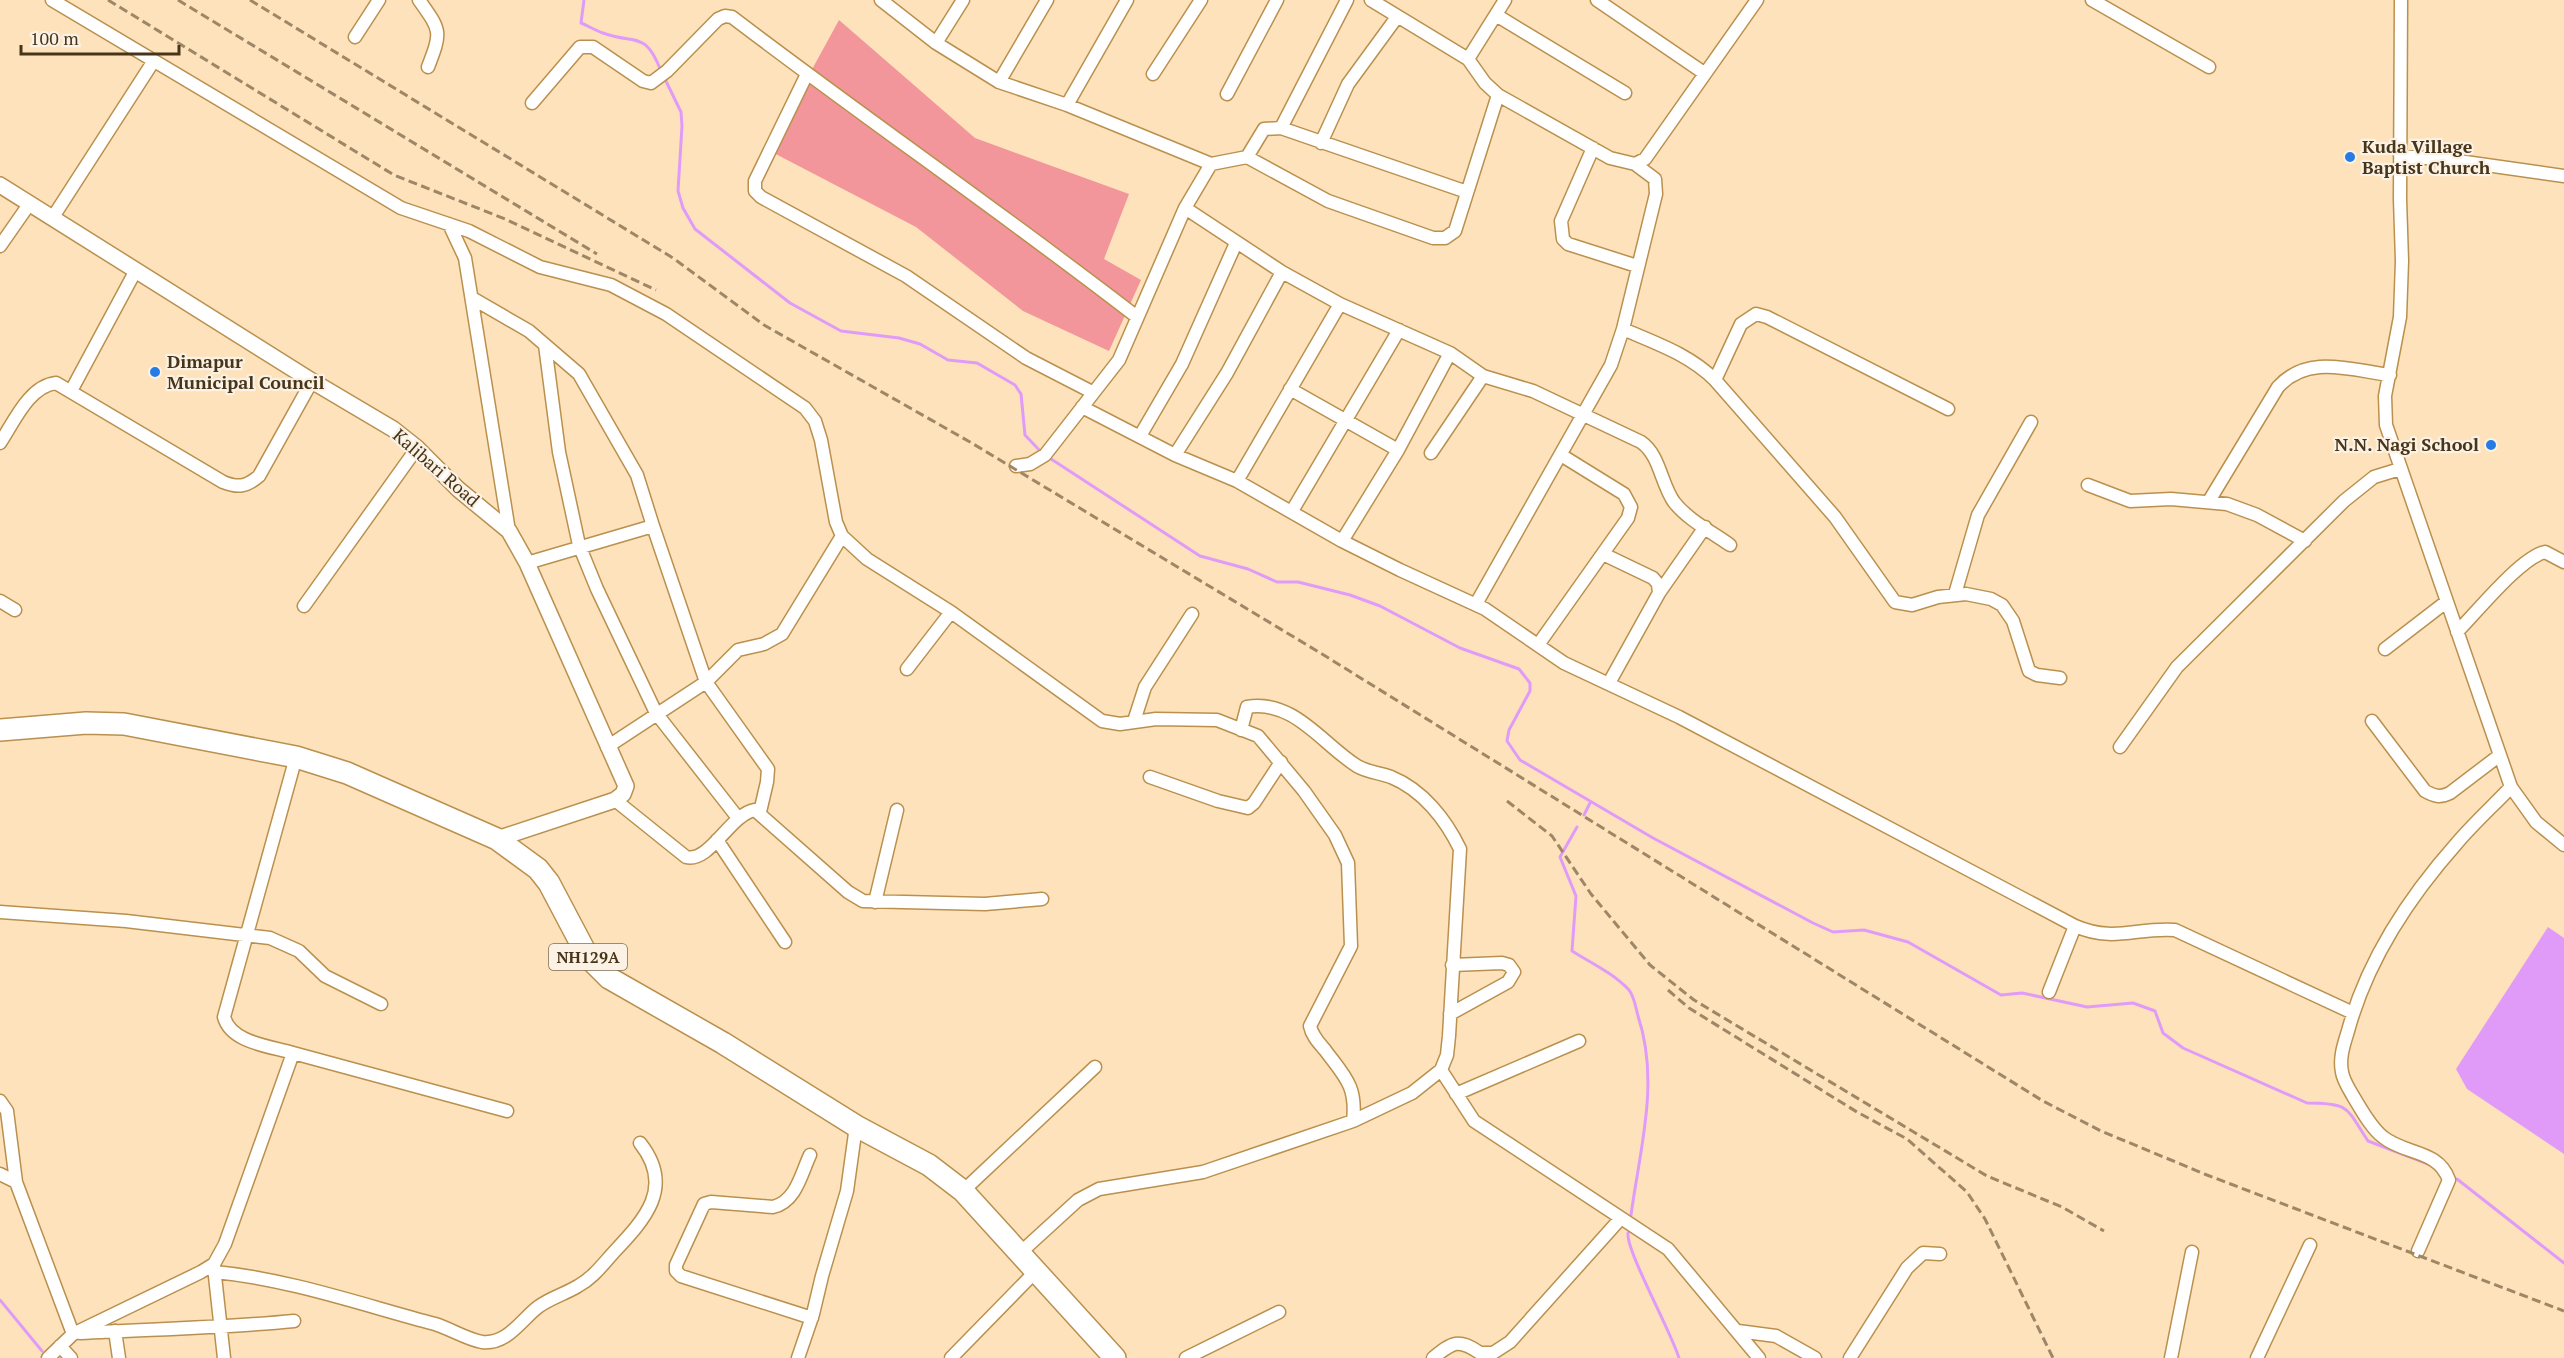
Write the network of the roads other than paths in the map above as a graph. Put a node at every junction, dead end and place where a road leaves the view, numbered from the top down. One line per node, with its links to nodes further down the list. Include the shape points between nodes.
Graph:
1 (52, 0): 22 (street)
2 (379, 0): 19 (street)
3 (419, 0): 23 (street, via 438,28)
4 (963, 0): 20 (street)
5 (1047, 0): 28 (street)
6 (1127, 0): 33 (street)
7 (1201, 0): 27 (street)
8 (1277, 0): 30 (street)
9 (1347, 0): 34 (street)
10 (1371, 0): 18 (street)
11 (1505, 0): 17 (street)
12 (1597, 0): 25 (street)
13 (1757, 0): 25 (street)
14 (2092, 0): 24 (street)
15 (2401, 0): 37 (street)
16 (887, 2): 20 (street)
17 (1496, 15): 21 (street); 29 (street)
18 (1397, 17): 21 (street); 35 (street, via 1348,84)
19 (355, 37)
20 (936, 42): 28 (street)
21 (1468, 59): 31 (street)
22 (153, 62): 46 (street); 47 (street, via 401,208)
23 (428, 67)
24 (2209, 67)
25 (1704, 73): 40 (street, via 1645,159)
26 (807, 74): 32 (street, via 732,17 725,16 651,83 587,46 580,47); 55 (street, via 1044,245); 66 (street, via 755,182 761,197 906,276 1026,358)
27 (1153, 74)
28 (999, 82): 33 (street)
29 (1625, 93)
30 (1227, 94)
31 (1498, 95): 36 (street); 43 (street)
32 (532, 103)
33 (1067, 105): 39 (street)
34 (1281, 128): 35 (street); 38 (street, via 1264,129)
35 (1321, 143): 43 (street)
36 (1593, 148): 40 (street, via 1610,158); 50 (street, via 1561,221 1563,239)
37 (2400, 156): 41 (street); 60 (street, via 2403,252 2400,317)
38 (1247, 157): 39 (street); 43 (street, via 1328,201 1433,238 1445,238 1455,231)
39 (1211, 164): 45 (street)
40 (1635, 164): 50 (street, via 1651,175 1656,185)
41 (2564, 176)
42 (0, 185): 44 (street, Kalibari Road)
43 (1467, 192)
44 (30, 203): 46 (street, Kalibari Road); 49 (street)
45 (1185, 208): 48 (street); 55 (street)
46 (53, 217): 51 (street, Kalibari Road)
47 (449, 224): 53 (street, via 462,251); 88 (street, via 540,267 611,285 666,314 805,408 821,440 834,514)
48 (1236, 243): 52 (street); 72 (street, via 1182,364)
49 (0, 246)
50 (1637, 266): 56 (street)
51 (136, 270): 63 (street, Kalibari Road); 65 (street)
52 (1282, 272): 54 (street); 77 (street, via 1227,373)
53 (472, 298): 58 (street, via 512,320); 87 (street)
54 (1340, 304): 57 (street); 64 (street)
55 (1137, 318): 66 (street, via 1119,360)
56 (1623, 329): 62 (street, via 1685,356); 69 (street, via 1606,375)
57 (1399, 330): 59 (street); 70 (street)
58 (545, 345): 85 (street, via 579,374 637,475); 92 (street, via 559,452)
59 (1450, 353): 61 (street); 75 (street)
60 (2390, 375): 80 (street, via 2385,418); 83 (street, via 2307,367 2287,376 2226,468)
61 (1483, 376): 69 (street, via 1515,384); 76 (street)
62 (1715, 380): 68 (street, via 1741,324 1756,314); 97 (street, via 1835,517 1895,602 1912,605)
63 (312, 381): 65 (street, via 259,476 248,485 236,487); 74 (street, Kalibari Road, via 393,429)
64 (1290, 388): 70 (street); 81 (street)
65 (71, 391): 73 (street, via 56,383 44,384 31,396)
66 (1092, 392): 67 (street)
67 (1082, 407): 72 (street); 79 (street, via 1045,455 1030,464)
68 (1948, 409)
69 (1583, 416): 78 (street); 86 (street, via 1648,446 1676,505)
70 (1344, 422): 75 (street); 84 (street)
71 (2031, 422): 97 (street, via 1978,515)
72 (1140, 436): 77 (street)
73 (0, 443)
74 (417, 448): 87 (street, Kalibari Road); 101 (street)
75 (1398, 450): 89 (street)
76 (1431, 453)
77 (1175, 455): 81 (street)
78 (1561, 455): 93 (street, via 1629,500 1628,518); 100 (street)
79 (1016, 466)
80 (2400, 469): 90 (street, via 2362,484); 99 (street)
81 (1237, 481): 84 (street)
82 (2088, 485): 83 (street, via 2130,501)
83 (2209, 501): 90 (street, via 2257,515)
84 (1292, 511): 89 (street)
85 (653, 526): 92 (street); 110 (street)
86 (1705, 526): 91 (street); 96 (street)
87 (509, 531): 95 (street, Kalibari Road)
88 (842, 536): 103 (street, via 867,559); 110 (street, via 782,634 764,644 738,650)
89 (1342, 541): 100 (street)
90 (2305, 541): 118 (street, via 2177,667)
91 (1730, 544)
92 (579, 546): 95 (street); 112 (street)
93 (1603, 554): 96 (street, via 1653,578); 106 (street)
94 (2564, 562): 105 (street, via 2545,552 2536,554)
95 (527, 563): 117 (street, Kalibari Road)
96 (1659, 593): 111 (street)
97 (1955, 594): 109 (street, via 2002,604 2013,621 2029,671)
98 (0, 601): 102 (street)
99 (2446, 602): 105 (street); 107 (street)
100 (1476, 604): 106 (street)
101 (304, 606)
102 (15, 610)
103 (951, 612): 108 (street); 113 (street, via 1102,721)
104 (1192, 614): 113 (street, via 1144,687)
105 (2457, 632): 119 (street)
106 (1538, 645): 111 (street, via 1564,663)
107 (2385, 649)
108 (907, 669)
109 (2060, 678)
110 (706, 682): 112 (street); 126 (street, via 768,769)
111 (1609, 683): 134 (street)
112 (656, 713): 117 (street); 127 (street)
113 (1134, 721): 116 (street, via 1217,720)
114 (2372, 721): 119 (street, via 2425,791 2434,796 2450,793)
115 (0, 730): 120 (highway, NH129A, via 124,724)
116 (1241, 730): 121 (street, via 1258,736); 137 (street, via 1247,707 1263,707 1296,718 1355,765 1402,782 1424,798 1460,849)
117 (607, 747): 124 (street, Kalibari Road, via 626,786)
118 (2120, 747)
119 (2500, 755): 123 (street)
120 (296, 757): 128 (highway, NH129A, via 347,773); 135 (street)
121 (1281, 762): 122 (street, via 1248,808); 149 (street, via 1346,855 1351,946 1310,1026 1352,1086)
122 (1150, 777)
123 (2511, 787): 130 (street, via 2536,822); 140 (street, via 2429,876 2383,945)
124 (615, 800): 128 (street); 129 (street, via 686,857 700,855)
125 (897, 810): 132 (street)
126 (759, 813): 127 (street, via 750,811); 132 (street, via 848,892 863,901)
127 (738, 818): 129 (street)
128 (497, 839): 150 (highway, NH129A, via 538,869 588,957 609,978)
129 (717, 840): 136 (street)
130 (2564, 845)
131 (1042, 899): 132 (street, via 985,904)
132 (874, 902)
133 (0, 912): 135 (street)
134 (2075, 926): 138 (street); 140 (street, via 2102,935 2175,930)
135 (248, 934): 139 (street, via 299,951 325,976); 143 (street, via 224,1017 227,1028 236,1036)
136 (784, 942)
137 (1452, 965): 141 (street); 141 (street, via 1502,963 1509,964 1514,972 1508,982)
138 (2049, 992)
139 (381, 1004)
140 (2353, 1012): 159 (street, via 2342,1050 2342,1072 2350,1090 2383,1137 2434,1160 2449,1180)
141 (1450, 1014): 145 (street)
142 (1579, 1041): 146 (street)
143 (293, 1053): 148 (street); 162 (street)
144 (1095, 1066): 155 (street)
145 (1442, 1070): 146 (street); 149 (street, via 1412,1093)
146 (1456, 1094): 156 (street, via 1469,1115 1482,1126)
147 (0, 1101): 154 (street, via 7,1111)
148 (507, 1112)
149 (1353, 1122): 160 (street, via 1203,1172 1099,1189 1078,1200)
150 (856, 1126): 155 (highway, NH129A, via 909,1152); 165 (street, via 848,1191)
151 (640, 1143): 162 (street, via 652,1162 656,1186 644,1220 592,1277 545,1302 497,1341 482,1342 440,1326)
152 (810, 1155): 165 (street, via 790,1200 783,1205 704,1204 676,1271 681,1276)
153 (0, 1174): 154 (street)
154 (16, 1182): 170 (street)
155 (963, 1191): 160 (highway, NH129A)
156 (1620, 1218): 169 (street, via 1668,1249); 180 (street, via 1499,1350 1480,1353 1457,1342)
157 (2310, 1245): 185 (street)
158 (2192, 1251): 184 (street)
159 (2418, 1251)
160 (1020, 1253): 163 (highway, NH129A)
161 (1940, 1254): 183 (street, via 1923,1254 1907,1268)
162 (214, 1268): 167 (street); 170 (street)
163 (1036, 1271): 177 (street); 178 (highway, NH129A)
164 (1279, 1312): 179 (street)
165 (812, 1318): 176 (street)
166 (294, 1322): 167 (street)
167 (221, 1328): 168 (street); 175 (street)
168 (115, 1331): 170 (street); 174 (street)
169 (1738, 1331): 181 (street); 182 (street, via 1776,1336)
170 (73, 1334): 171 (street)
171 (60, 1346): 172 (street); 173 (street)
172 (48, 1358)
173 (71, 1358)
174 (120, 1358)
175 (224, 1358)
176 (798, 1358)
177 (951, 1358)
178 (1114, 1358)
179 (1186, 1358)
180 (1433, 1358)
181 (1759, 1358)
182 (1815, 1358)
183 (1850, 1358)
184 (2171, 1358)
185 (2257, 1358)

